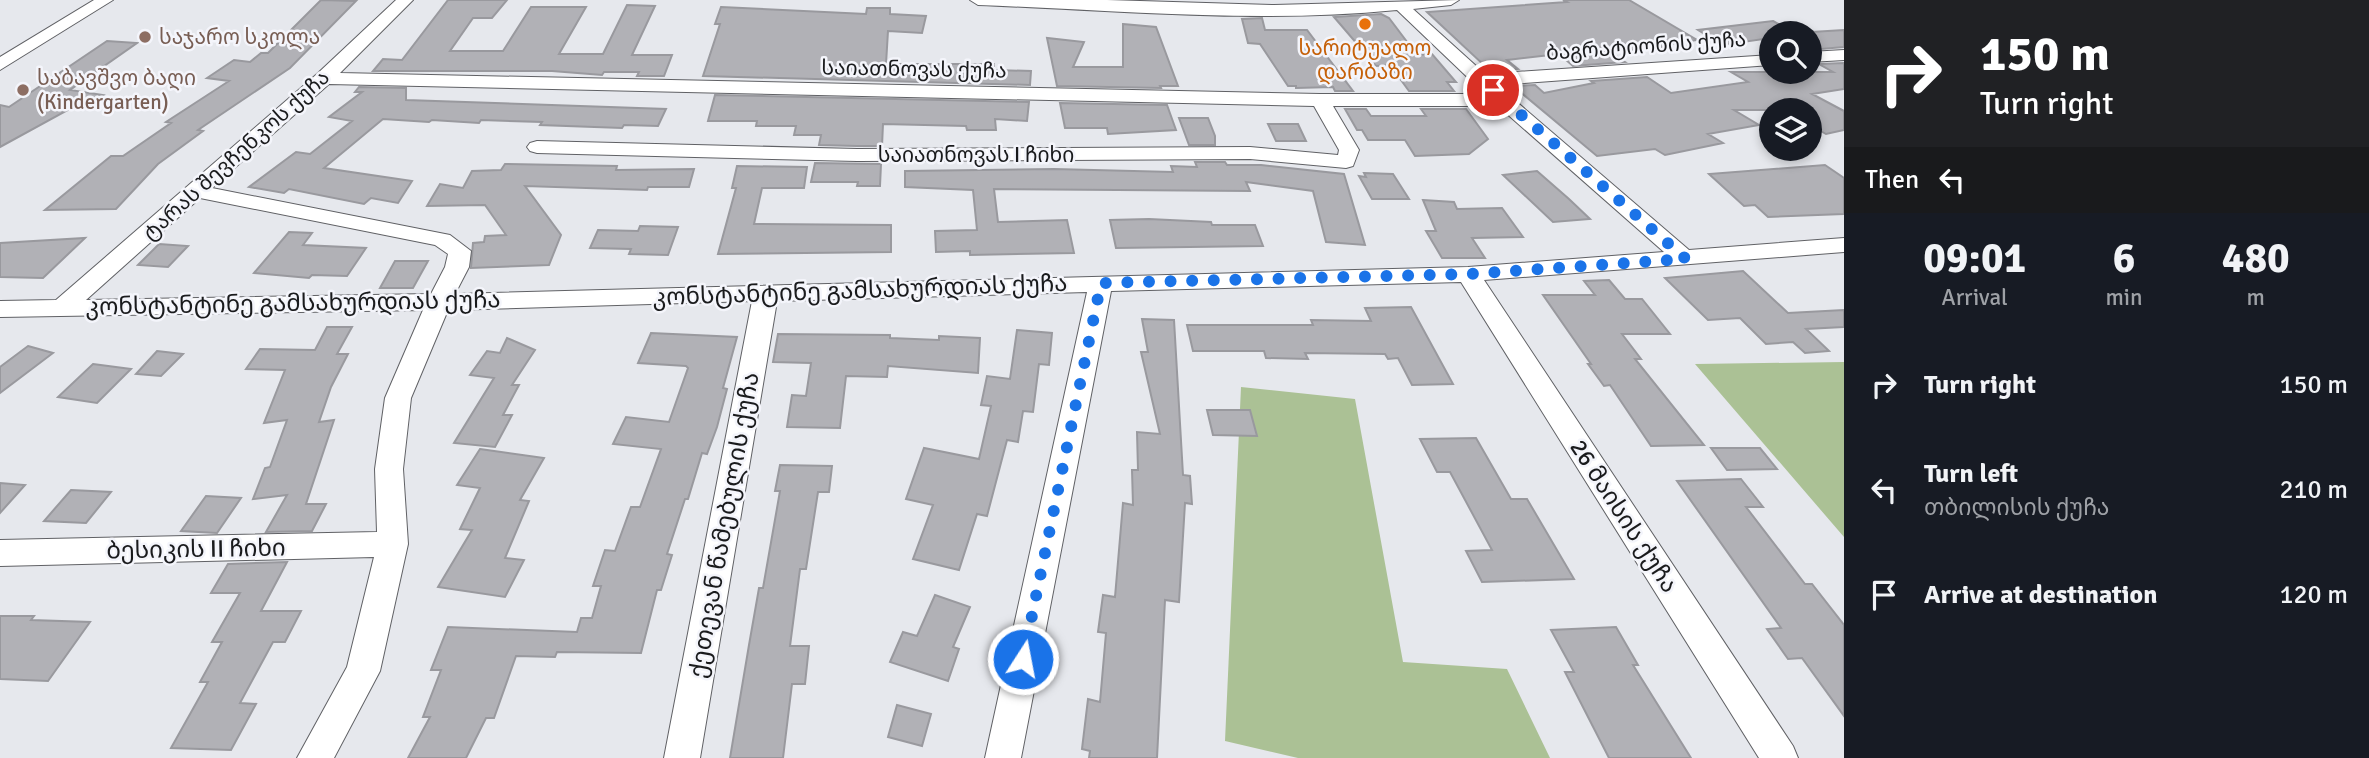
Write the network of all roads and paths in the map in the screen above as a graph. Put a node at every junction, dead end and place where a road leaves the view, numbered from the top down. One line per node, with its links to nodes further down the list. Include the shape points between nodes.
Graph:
1 (105, 0): 7 (street)
2 (405, 0): 12 (street, ტარას შევჩენკოს ქუჩა)
3 (978, 0): 5 (street, via 1279,10)
4 (1451, 0): 5 (street)
5 (1396, 5): 13 (street)
6 (0, 42): 7 (street)
7 (28, 49): 11 (street)
8 (1844, 55): 9 (street)
9 (1822, 56)
10 (1759, 61): 13 (street, ბაგრატიონის ქუჩა)
11 (0, 65)
12 (324, 78): 14 (street, საიათნოვას ქუჩა); 17 (street, ტარას შევჩენკოს ქუჩა)
13 (1483, 80): 15 (street)
14 (1320, 100): 15 (street, საიათნოვას ქუჩა); 16 (street, საიათნოვას I ჩიხი, via 1349,150 1346,162 1250,153 857,155)
15 (1504, 100): 19 (street)
16 (537, 147)
17 (195, 191): 23 (street, via 442,240 460,251); 24 (street, ტარას შევჩენკოს ქუჩა)
18 (1844, 245): 19 (street, კონსტანტინე გამსახურდიას ქუჩა)
19 (1686, 259): 20 (street, კონსტანტინე გამსახურდიას ქუჩა)
20 (1468, 274): 21 (street, კონსტანტინე გამსახურდიას ქუჩა); 31 (street, 26 მაისის ქუჩა)
21 (1101, 283): 22 (street, კონსტანტინე გამსახურდიას ქუჩა); 30 (street)
22 (766, 292): 23 (street, კონსტანტინე გამსახურდიას ქუჩა); 29 (street, ქეთევან წამებულის ქუჩა)
23 (439, 302): 24 (street, კონსტანტინე გამსახურდიას ქუჩა); 26 (street, via 398,398 389,469)
24 (64, 307): 25 (street, კონსტანტინე გამსახურდიას ქუჩა)
25 (0, 309)
26 (393, 544): 27 (street, ბესიკის II ჩიხი); 28 (street, via 363,671)
27 (0, 553)
28 (315, 758)
29 (682, 758)
30 (1003, 758)
31 (1780, 758)

